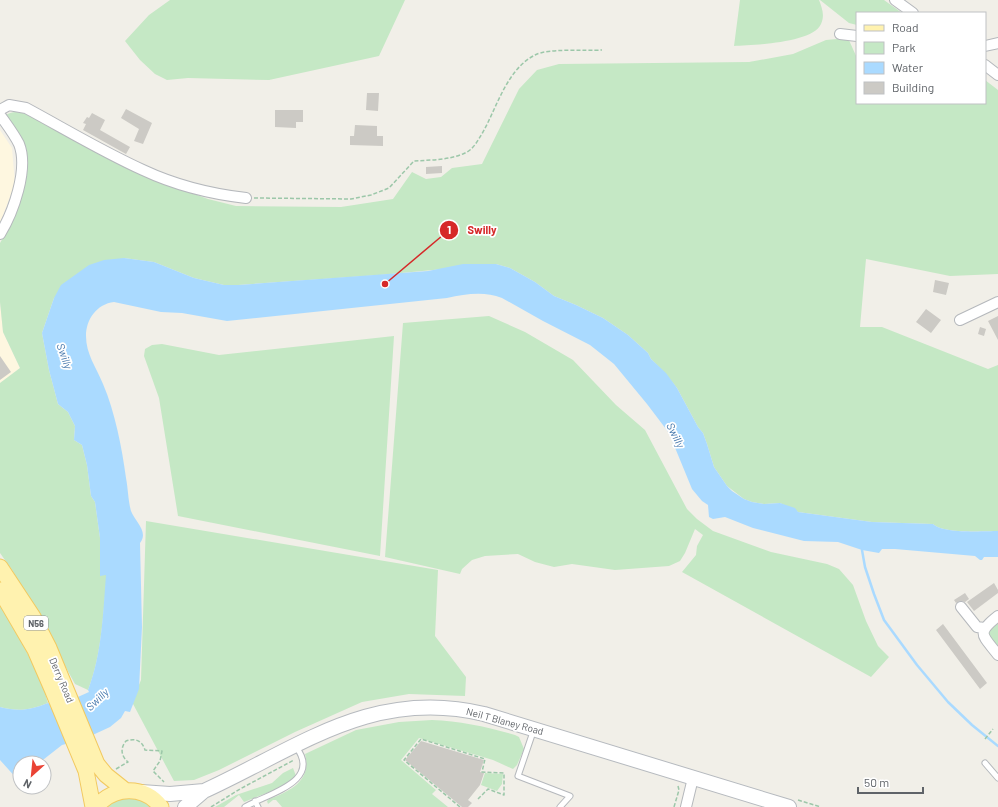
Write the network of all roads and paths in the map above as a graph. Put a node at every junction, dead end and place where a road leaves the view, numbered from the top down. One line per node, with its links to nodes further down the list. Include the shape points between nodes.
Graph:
1 (895, 0): 2 (street)
2 (912, 12)
3 (840, 34): 4 (street)
4 (856, 36)
5 (998, 43): 6 (street)
6 (986, 46)
7 (602, 50): 12 (path, via 535,54 510,76 476,145 466,153 414,161 389,188 351,199)
8 (986, 66): 9 (street)
9 (998, 75)
10 (0, 110): 12 (street, via 9,105 26,108 144,171 198,189)
11 (0, 115): 13 (street, via 13,133 22,160 20,181 13,205)
12 (246, 198)
13 (0, 233)
14 (998, 302): 15 (street)
15 (960, 320)
16 (0, 567): 22 (main road, Derry Road / N56, via 49,648)
17 (0, 590): 22 (main road, Derry Road / N56)
18 (961, 607): 20 (street, via 977,627)
19 (998, 616): 20 (street)
20 (984, 628): 21 (street, via 984,636)
21 (998, 655)
22 (58, 686): 26 (main road, Derry Road / N56)
23 (534, 728): 27 (main road, Neil T Blaney Road, via 470,710 440,706 408,707 371,714 336,726); 30 (main road, Neil T Blaney Road); 48 (lane, via 518,776 570,796)
24 (993, 729): 25 (path)
25 (985, 739)
26 (83, 746): 34 (main road, Derry Road / N56, via 93,756 102,772); 40 (main road, Derry Road / N56)
27 (296, 753): 35 (main road, Neil T Blaney Road); 38 (lane, via 300,752 303,763 294,782); 44 (path)
28 (985, 763): 31 (lane)
29 (113, 771): 32 (path, via 128,762 124,759 121,749 126,741 134,739 142,743 145,750 162,751 160,761 153,771)
30 (694, 778): 39 (main road, Neil T Blaney Road); 50 (street)
31 (998, 778)
32 (166, 784)
33 (678, 784): 49 (path, via 679,790)
34 (126, 790): 36 (main road, N56); 41 (main road, N56, via 106,797)
35 (204, 791): 36 (main road, Neil T Blaney Road, via 170,794); 43 (main road, Neil T Blaney Road)
36 (141, 792): 42 (main road, N56)
37 (478, 799): 47 (path, via 488,789 504,794 504,774 482,772 485,759 421,739 404,760)
38 (255, 801): 45 (lane); 46 (lane)
39 (791, 803): 51 (path)
40 (93, 807)
41 (96, 807)
42 (161, 807)
43 (185, 807)
44 (210, 807)
45 (245, 807)
46 (258, 807)
47 (460, 807)
48 (560, 807)
49 (674, 807)
50 (686, 807)
51 (821, 807)

